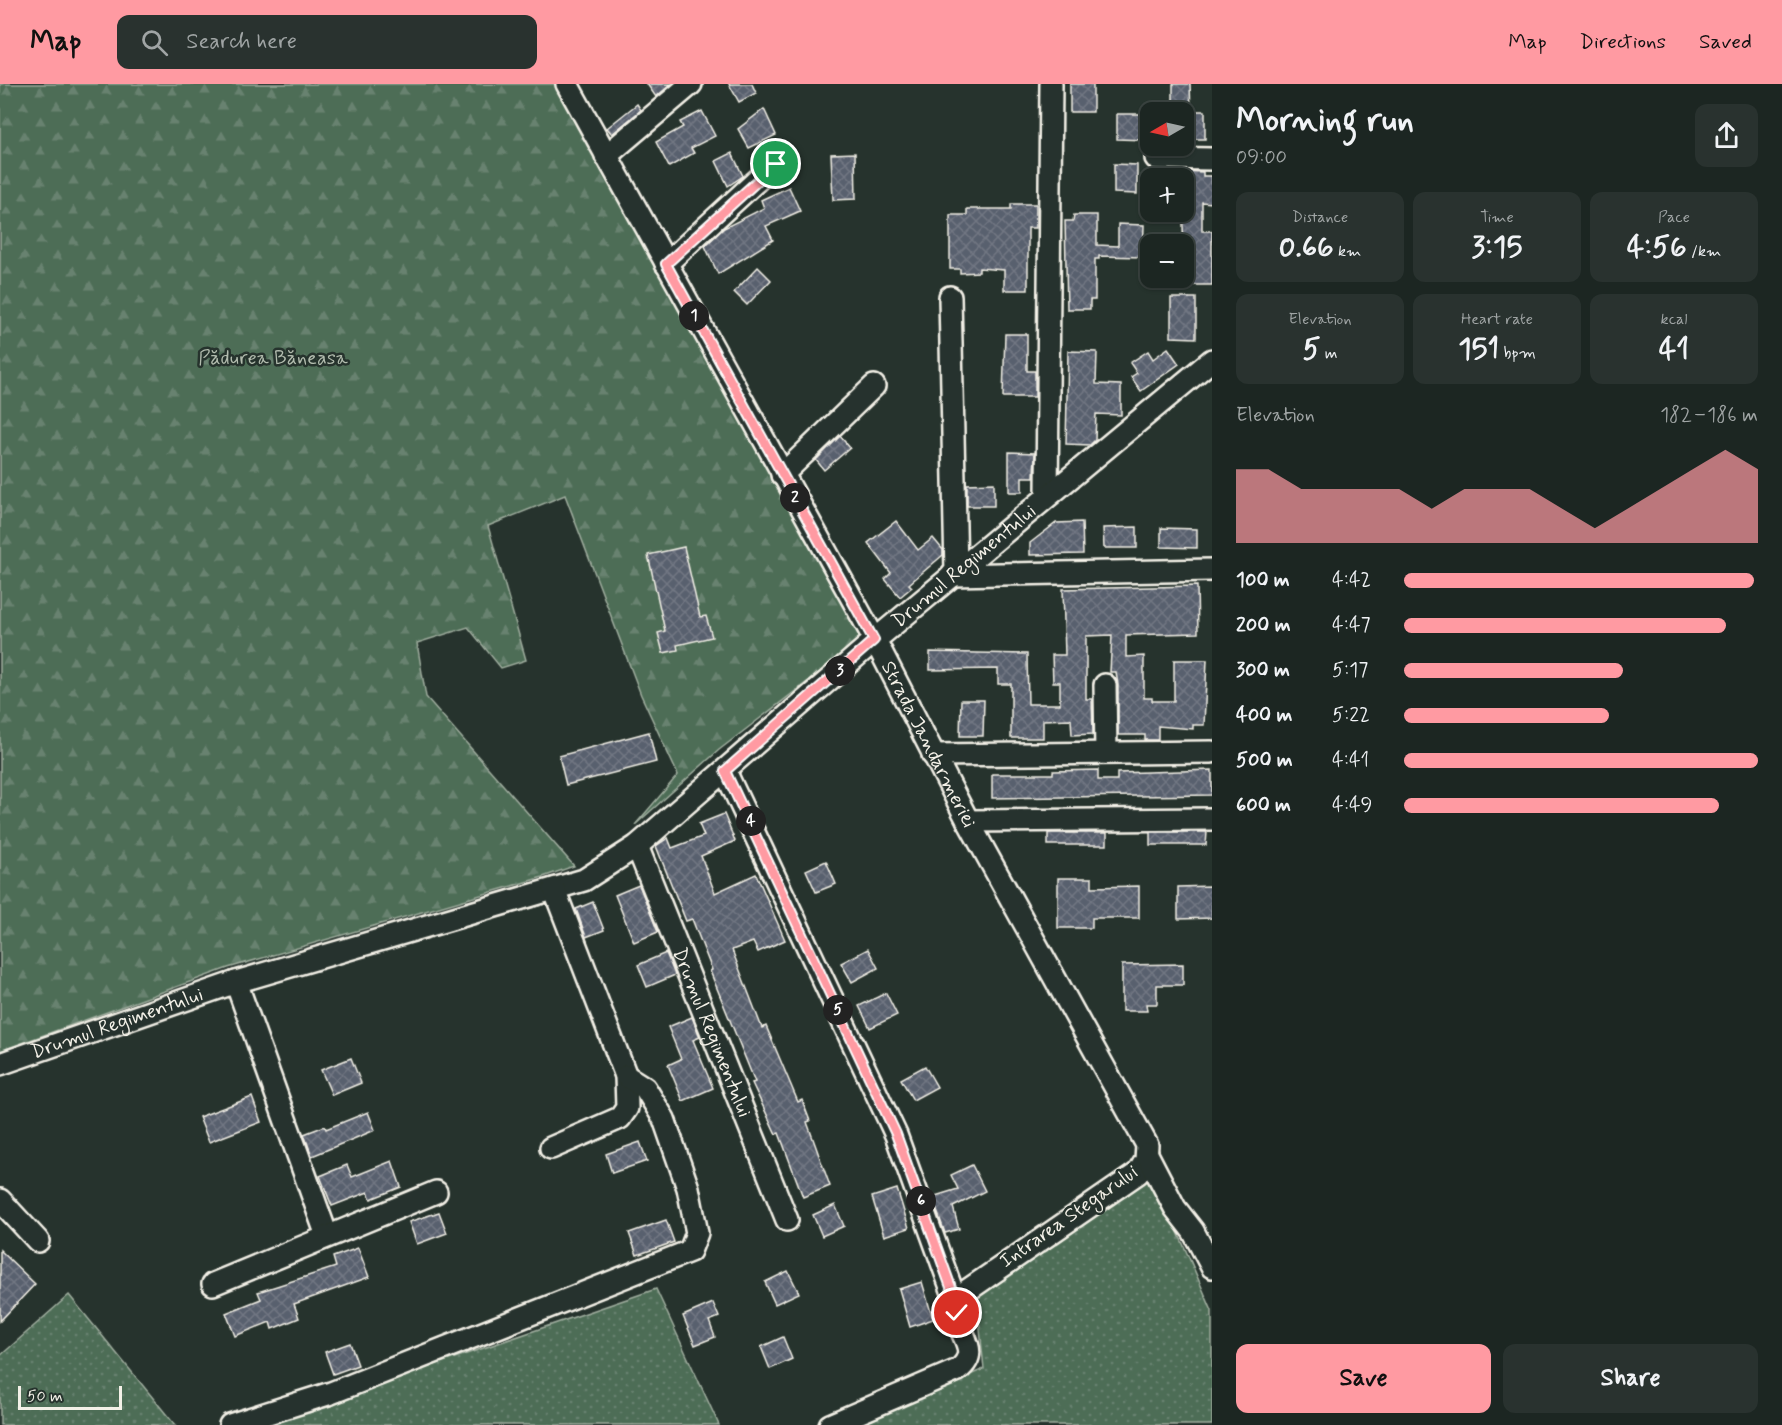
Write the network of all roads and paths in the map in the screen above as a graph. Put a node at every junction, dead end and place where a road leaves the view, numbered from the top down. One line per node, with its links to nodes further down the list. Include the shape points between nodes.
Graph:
1 (567, 84): 4 (street, Strada Jandarmeriei)
2 (691, 84): 4 (street)
3 (1051, 84): 13 (street)
4 (606, 156): 8 (street, Strada Jandarmeriei)
5 (1156, 158): 6 (street)
6 (1212, 159)
7 (776, 164): 8 (street)
8 (666, 264): 12 (street, Strada Jandarmeriei)
9 (950, 297): 15 (street)
10 (1212, 360): 13 (street, Drumul Regimentului)
11 (874, 386): 12 (street)
12 (782, 475): 16 (street, Strada Jandarmeriei)
13 (1047, 495): 15 (street, Drumul Regimentului)
14 (1212, 570): 15 (street)
15 (954, 573): 16 (street, Drumul Regimentului)
16 (874, 640): 20 (street, Strada Jandarmeriei); 21 (street, Drumul Regimentului)
17 (1105, 686): 19 (street)
18 (1212, 752): 19 (street)
19 (1106, 753): 20 (street)
20 (933, 755): 23 (street, Strada Jandarmeriei)
21 (725, 771): 24 (street, Drumul Regimentului); 38 (street, via 896,1134)
22 (1212, 819): 23 (street)
23 (968, 821): 30 (street, Strada Jandarmeriei, via 1141,1131)
24 (637, 846): 25 (street, Drumul Regimentului, via 584,880); 33 (street, Drumul Regimentului)
25 (554, 890): 26 (street, Drumul Regimentului); 28 (street)
26 (236, 982): 27 (street, Drumul Regimentului); 34 (street)
27 (0, 1064)
28 (626, 1076): 29 (street, via 627,1108 620,1118); 39 (street, via 645,1088 664,1119 688,1188 697,1233 690,1251 331,1394)
29 (551, 1148)
30 (1147, 1154): 36 (street, Strada Jandarmeriei); 38 (street, Intrarea Stegarului, via 1138,1173 980,1280)
31 (435, 1192): 34 (street)
32 (0, 1200): 35 (street)
33 (787, 1220)
34 (327, 1236): 37 (street)
35 (38, 1241)
36 (1212, 1267)
37 (213, 1284)
38 (957, 1304): 40 (street, via 970,1354 968,1362 958,1370)
39 (230, 1425)
40 (830, 1425)

